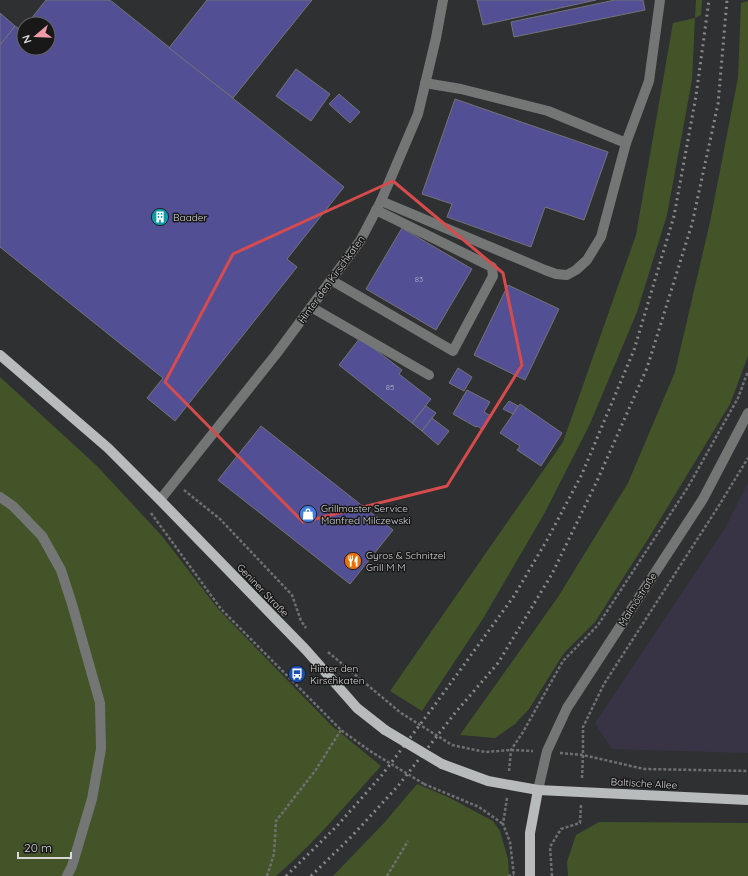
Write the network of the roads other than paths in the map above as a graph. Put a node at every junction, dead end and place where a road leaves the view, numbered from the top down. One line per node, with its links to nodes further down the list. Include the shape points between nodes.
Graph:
1 (443, 0): 3 (street, Hinter den Kirschkaten)
2 (660, 0): 4 (street, via 649,80)
3 (425, 83): 4 (street, via 461,89 548,112); 5 (street, Hinter den Kirschkaten, via 418,114)
4 (626, 143): 5 (street, via 601,237 587,260 567,275 545,270)
5 (378, 206): 6 (street, Hinter den Kirschkaten, via 360,241); 6 (street, via 492,267 493,276 453,351)
6 (331, 280): 7 (street, Hinter den Kirschkaten)
7 (311, 307): 9 (street); 12 (street, Hinter den Kirschkaten)
8 (0, 355): 12 (main road, Geniner Straße, via 108,448)
9 (429, 375)
10 (748, 413): 13 (street, Malmöstraße, via 703,499 567,708 547,751)
11 (0, 497): 15 (street, via 13,506 42,536 61,570 100,703 101,749 92,799)
12 (160, 500): 13 (main road, Geniner Straße, bridge, via 306,650 357,708 385,730 442,764 488,781)
13 (538, 790): 14 (main road, Baltische Allee); 16 (main road, via 530,833)
14 (748, 800)
15 (67, 876)
16 (530, 876)

